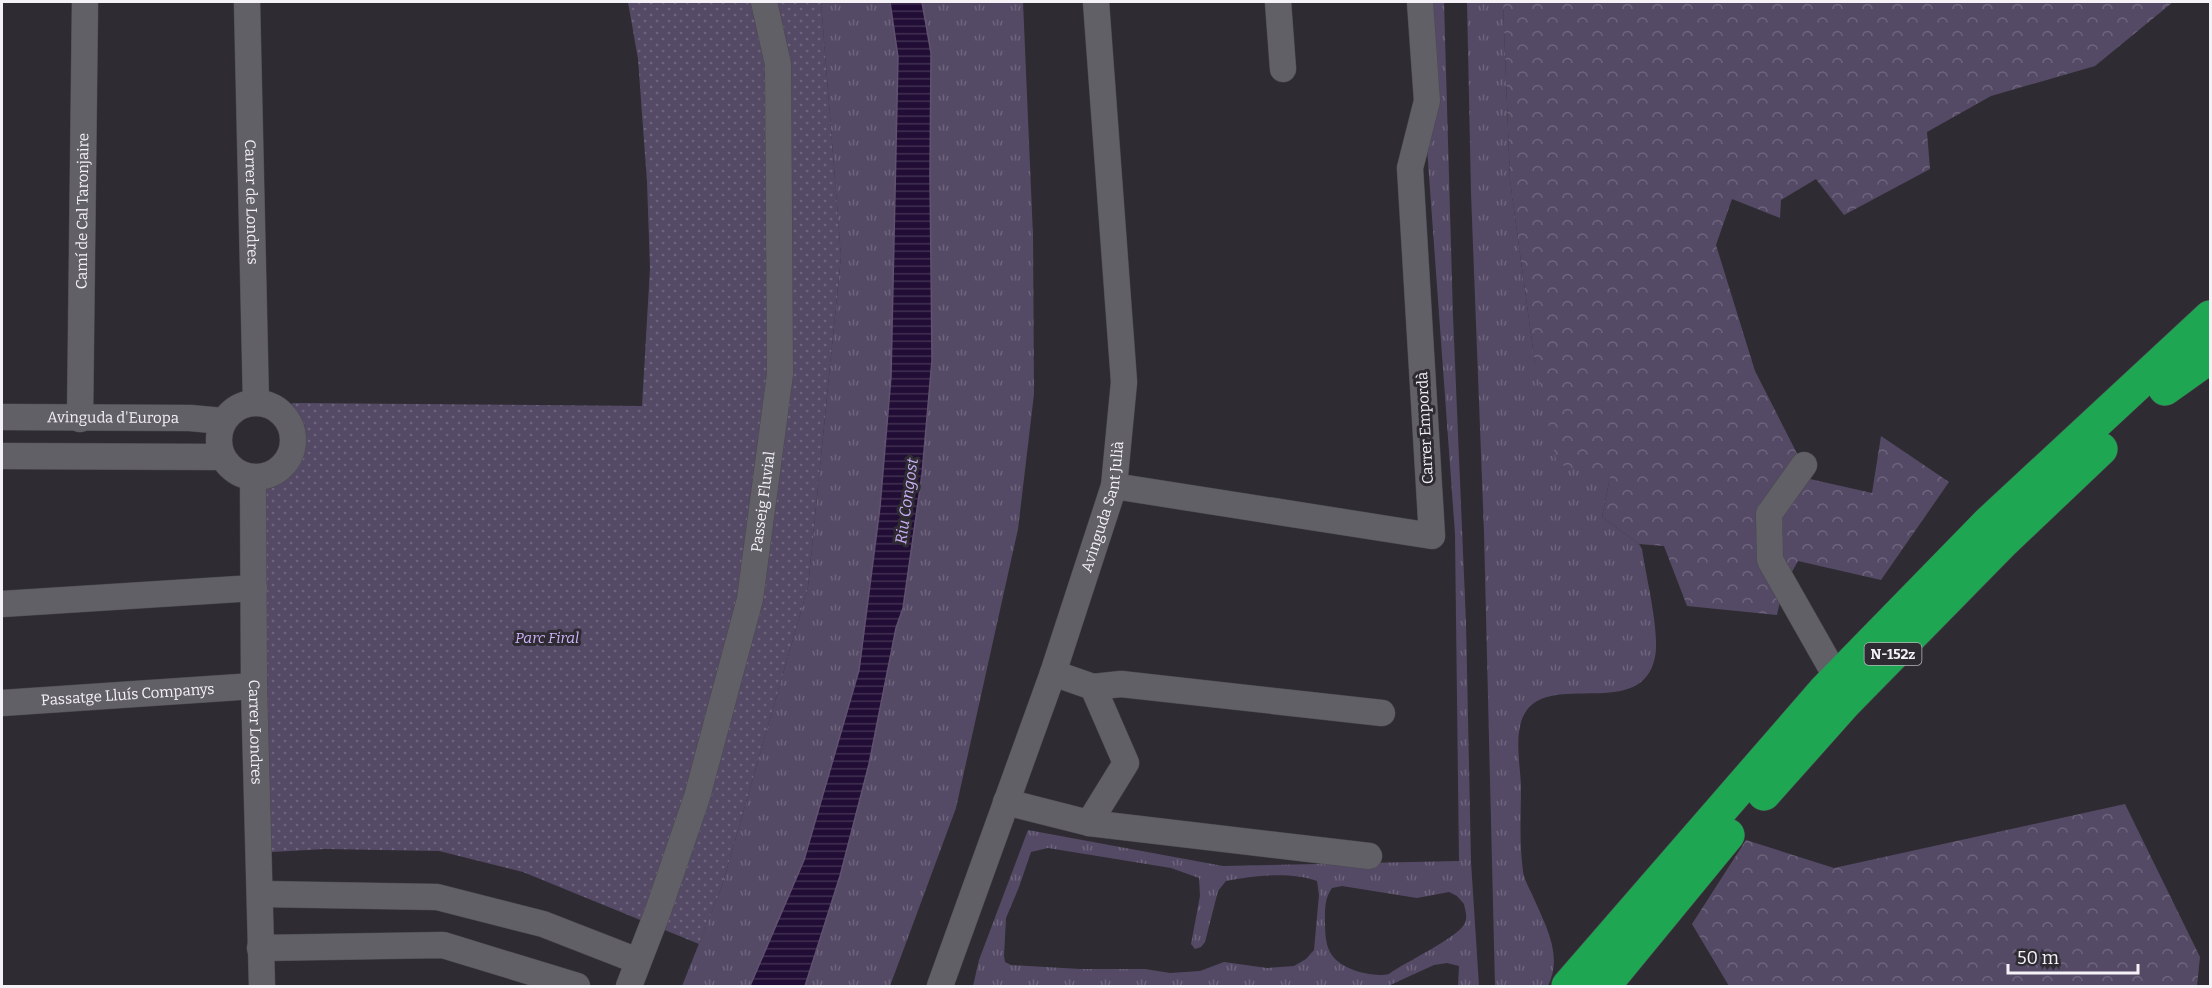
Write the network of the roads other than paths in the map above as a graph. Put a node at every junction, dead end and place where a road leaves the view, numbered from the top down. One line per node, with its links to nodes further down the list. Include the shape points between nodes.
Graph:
1 (85, 2): 14 (street, Camí de Cal Taronjaire)
2 (247, 2): 12 (street, Carrer de Londres)
3 (764, 2): 35 (street, Passeig Fluvial, via 778,64 779,385 750,599 697,797)
4 (1096, 2): 20 (street, Avinguda Sant Julià, via 1124,382)
5 (1278, 2): 7 (street)
6 (1420, 2): 20 (street, Carrer Empordà, via 1427,101 1410,168 1432,536)
7 (1283, 69)
8 (2211, 317): 24 (highway, N-152z, via 1988,523)
9 (2211, 347): 11 (highway, N-152z)
10 (2211, 357): 11 (highway)
11 (2165, 389): 42 (highway, N-152z, via 2002,543 1845,703 1722,842)
12 (256, 403): 15 (street, via 243,405); 19 (street, via 279,411 288,421 293,446 279,469 268,476)
13 (2, 417): 14 (street, Avinguda d'Europa)
14 (80, 418): 15 (street, Avinguda d'Europa, via 190,418)
15 (223, 422): 17 (street, via 218,444)
16 (2, 456): 17 (street)
17 (222, 457): 19 (street, via 230,467)
18 (1804, 465): 24 (street, via 1769,514 1770,560)
19 (253, 477): 21 (street, Carrer Londres, via 246,543)
20 (1114, 486): 23 (street, Avinguda Sant Julià)
21 (254, 588): 22 (street); 25 (street, Carrer Londres, via 245,638)
22 (2, 604)
23 (1053, 672): 26 (street); 29 (street, Avinguda Sant Julià)
24 (1837, 678): 33 (highway, N-152z)
25 (254, 686): 27 (street, Passatge Lluís Companys); 32 (street, Carrer Londres)
26 (1093, 687): 28 (street, via 1121,684); 30 (street, via 1126,763)
27 (2, 703)
28 (1382, 713)
29 (1006, 801): 30 (street); 39 (street, Avinguda Sant Julià)
30 (1089, 823): 31 (street)
31 (1369, 856)
32 (261, 894): 34 (street, Carrer Londres); 35 (street, via 437,897 543,924)
33 (1620, 929): 40 (highway, N-152z); 41 (highway)
34 (260, 948): 36 (street, Carrer Londres); 37 (street, via 443,945)
35 (638, 961): 38 (street, Passeig Fluvial)
36 (262, 987)
37 (577, 987)
38 (629, 987)
39 (940, 987)
40 (1568, 987)
41 (1579, 987)
42 (1604, 987)

